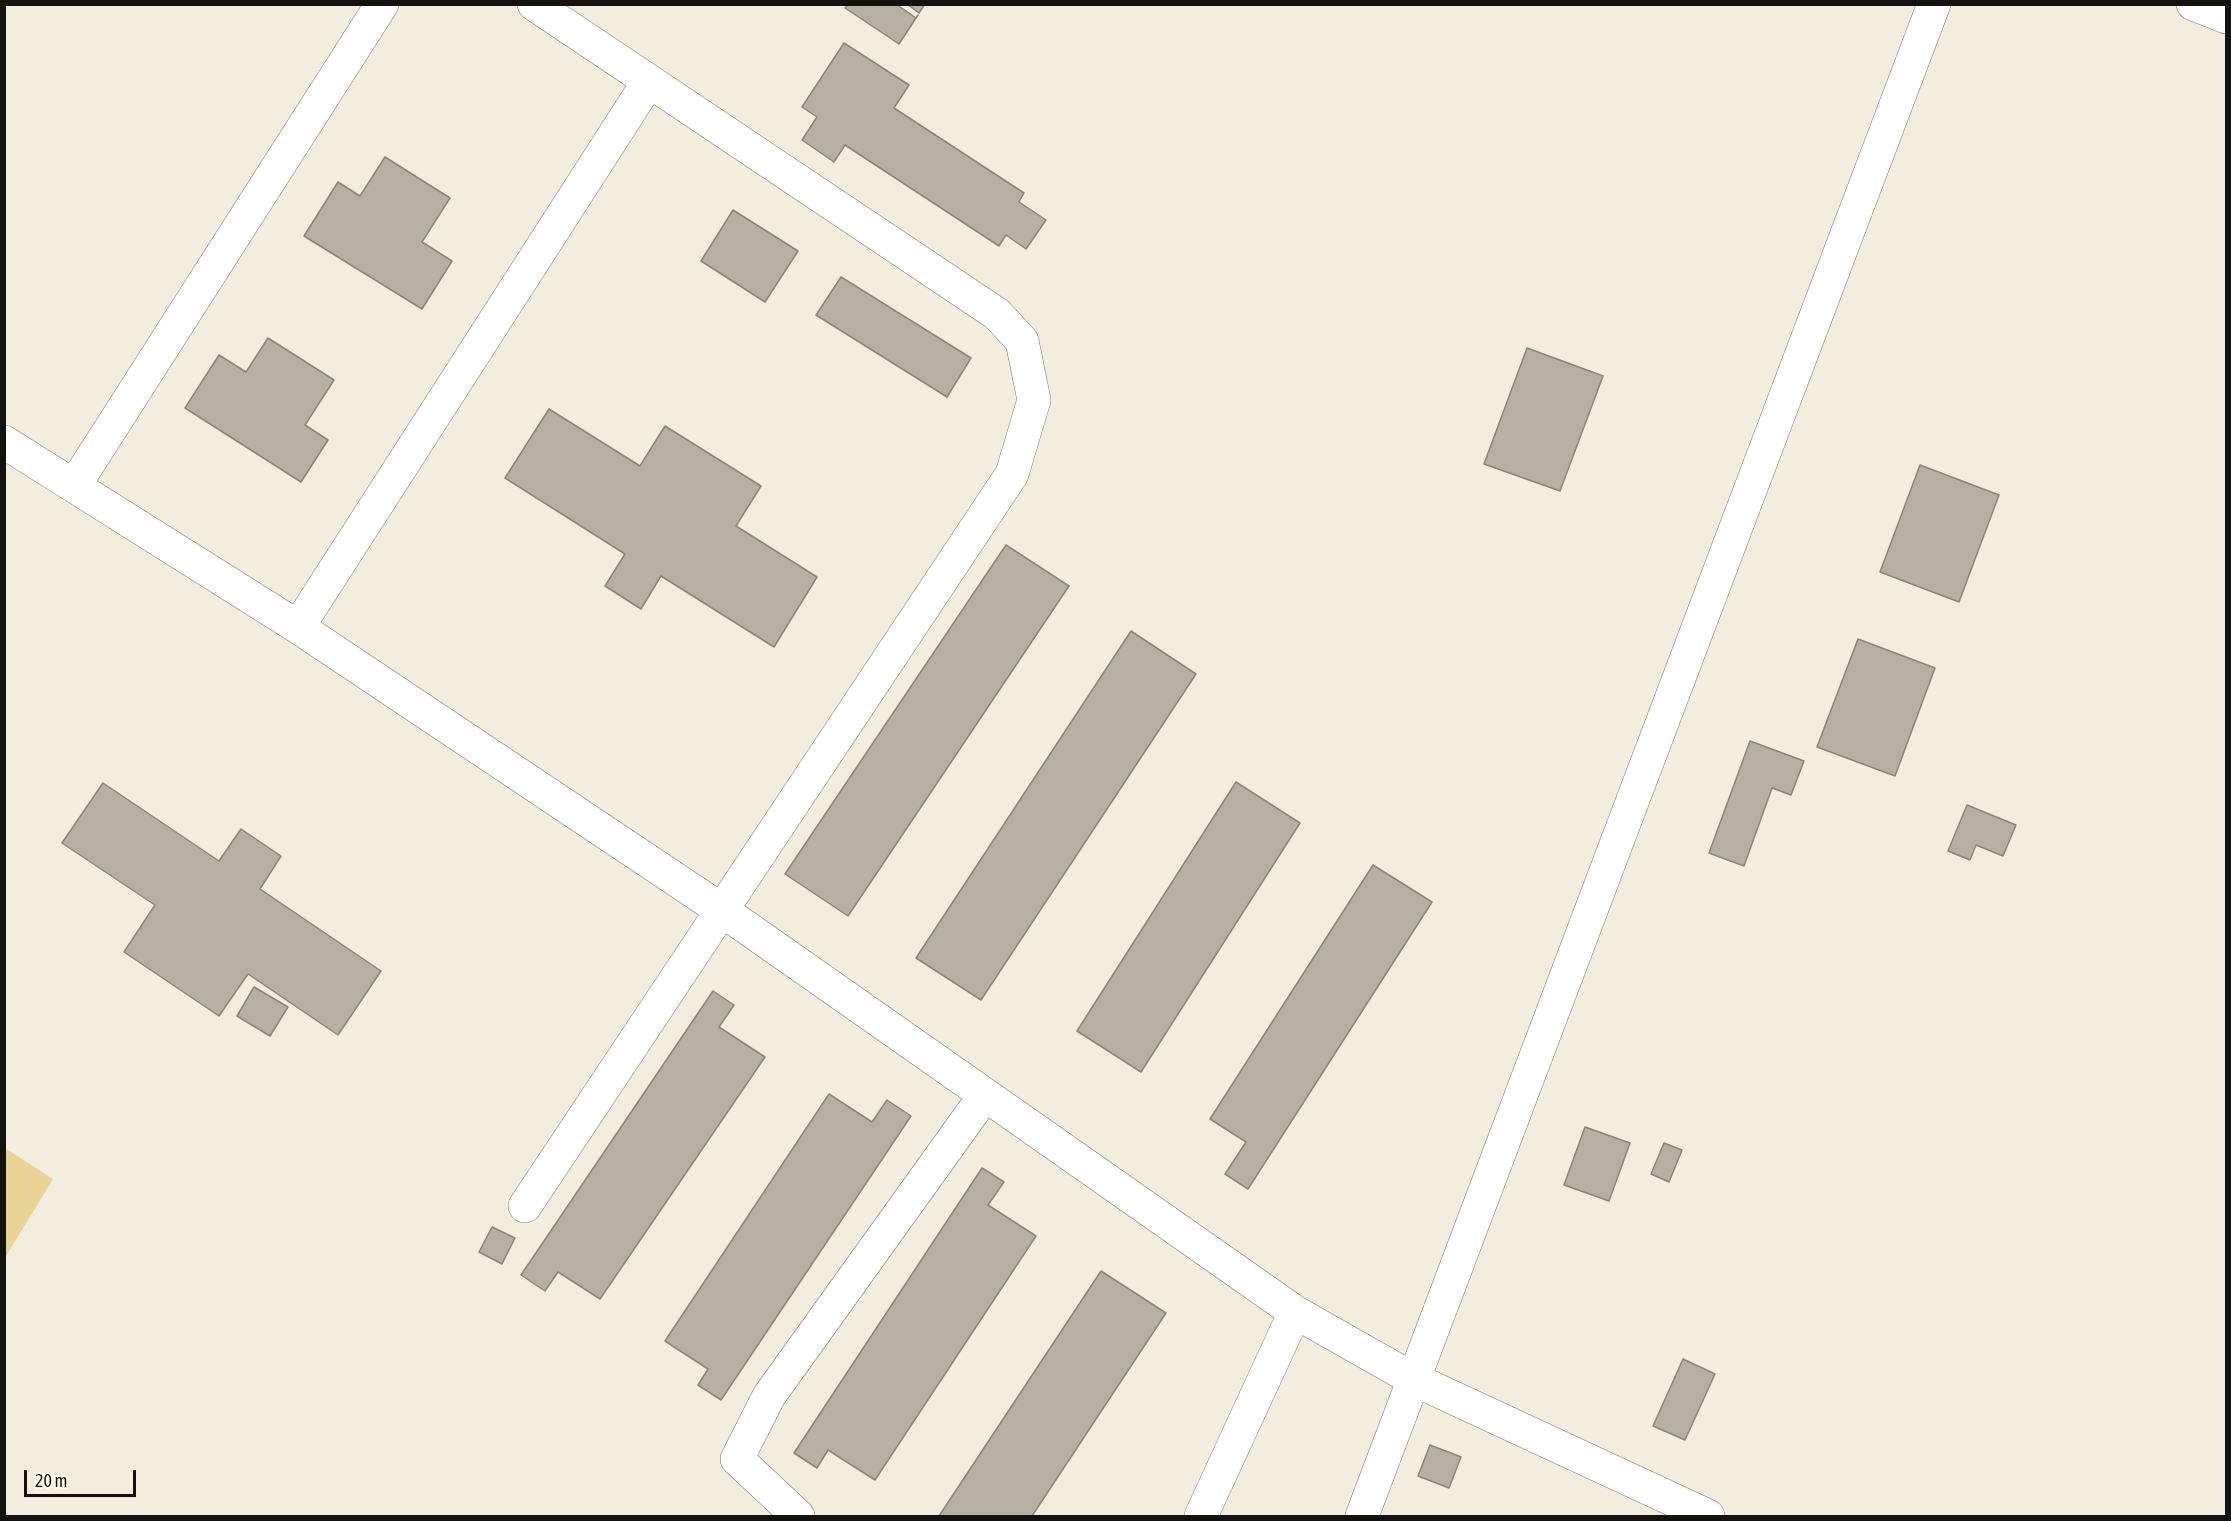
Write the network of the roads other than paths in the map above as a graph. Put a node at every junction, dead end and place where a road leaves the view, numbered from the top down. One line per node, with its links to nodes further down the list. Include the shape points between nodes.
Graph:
1 (382, 4): 8 (street)
2 (534, 4): 6 (street)
3 (1934, 4): 14 (street)
4 (2193, 4): 5 (street)
5 (2226, 17)
6 (649, 81): 9 (street); 10 (street, via 997,314 1022,341 1034,400 1012,474)
7 (4, 441): 8 (street)
8 (74, 486): 9 (street)
9 (298, 627): 10 (street)
10 (723, 911): 11 (street); 12 (street)
11 (985, 1095): 13 (street); 15 (street, via 769,1396 737,1459)
12 (525, 1206)
13 (1295, 1312): 14 (street); 16 (street)
14 (1413, 1380): 17 (street); 18 (street)
15 (798, 1516)
16 (1201, 1516)
17 (1362, 1516)
18 (1708, 1516)

